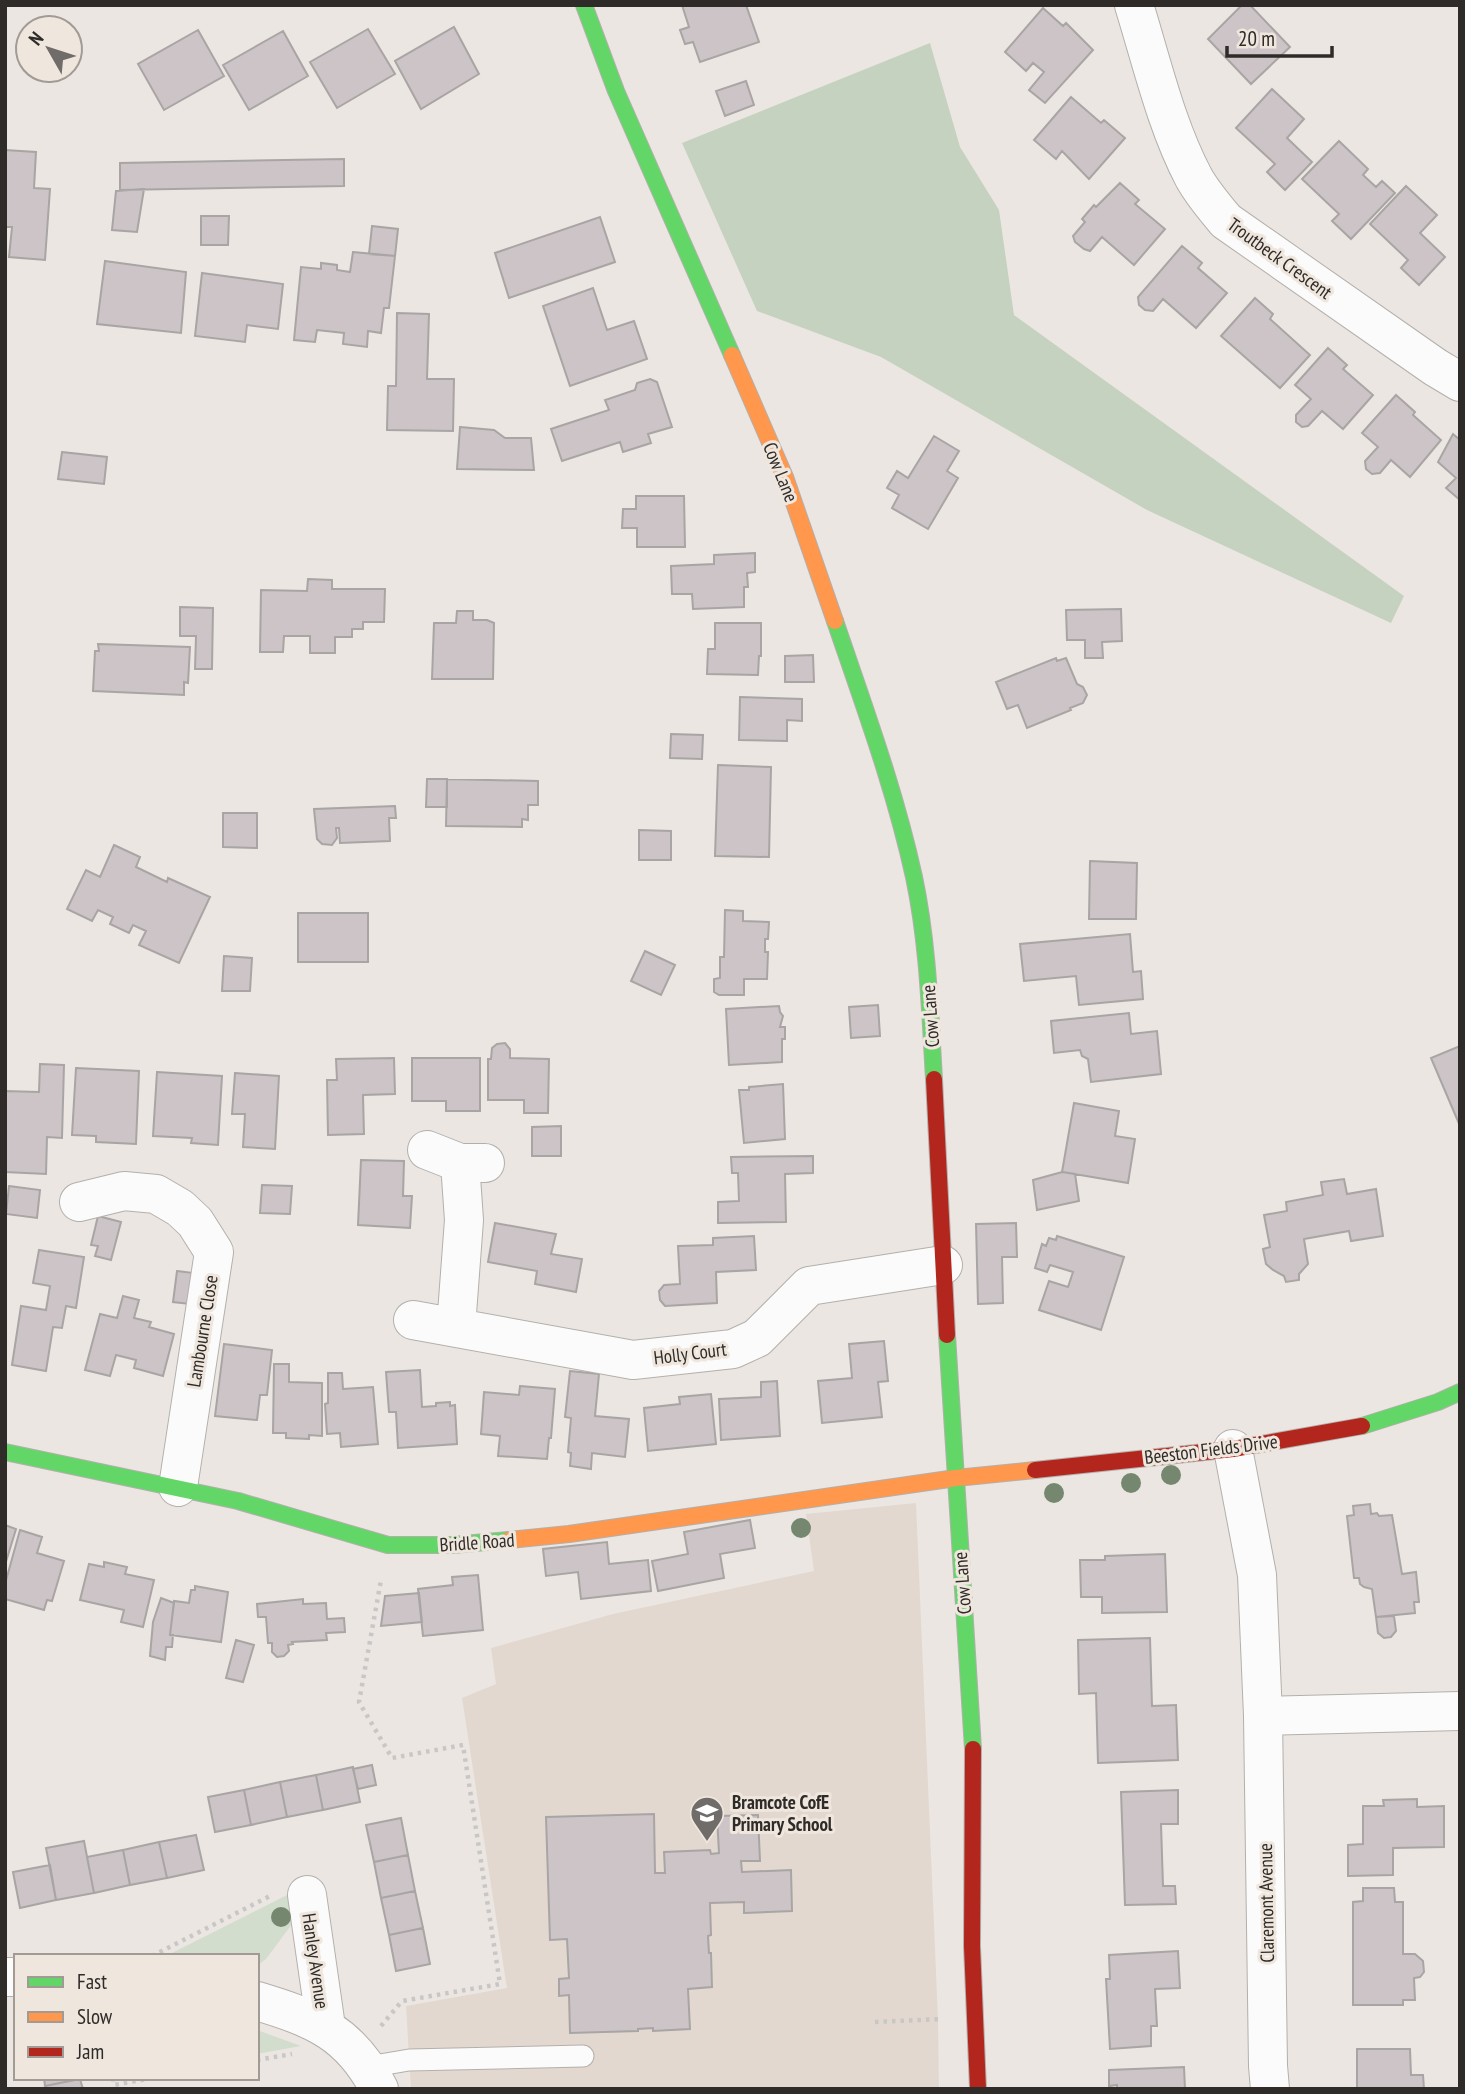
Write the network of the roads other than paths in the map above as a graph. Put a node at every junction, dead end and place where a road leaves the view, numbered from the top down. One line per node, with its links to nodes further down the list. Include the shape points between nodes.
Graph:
1 (584, 5): 6 (street, Cow Lane, via 785,477 887,773 914,878 925,946)
2 (1134, 5): 3 (street, Troutbeck Crescent, via 1171,125 1195,179 1226,221)
3 (1460, 382)
4 (457, 1159): 8 (street, via 464,1220)
5 (79, 1202): 13 (street, Lambourne Close, via 124,1191 156,1194 195,1222 214,1252)
6 (943, 1265): 8 (street, Holly Court, via 808,1286 757,1338 733,1349 633,1360); 12 (street, Cow Lane)
7 (413, 1320): 8 (street, Holly Court)
8 (456, 1328)
9 (1460, 1392): 10 (street, Beeston Fields Drive, via 1361,1426)
10 (1233, 1449): 12 (street, Beeston Fields Drive); 15 (street, Claremont Avenue, via 1257,1575)
11 (5, 1452): 13 (street, Bridle Road)
12 (956, 1478): 13 (street, Bridle Road, via 569,1534 452,1545 388,1545); 21 (street, Cow Lane, via 974,1768 972,1946)
13 (178, 1487)
14 (1460, 1711): 15 (street)
15 (1263, 1716): 22 (street, Claremont Avenue)
16 (292, 1894): 18 (street, Hanley Avenue)
17 (259, 2002): 18 (street, Hanley Avenue)
18 (326, 2027): 20 (street, Hanley Avenue)
19 (583, 2056): 20 (lane, via 409,2060)
20 (368, 2070)
21 (978, 2089)
22 (1270, 2089)

